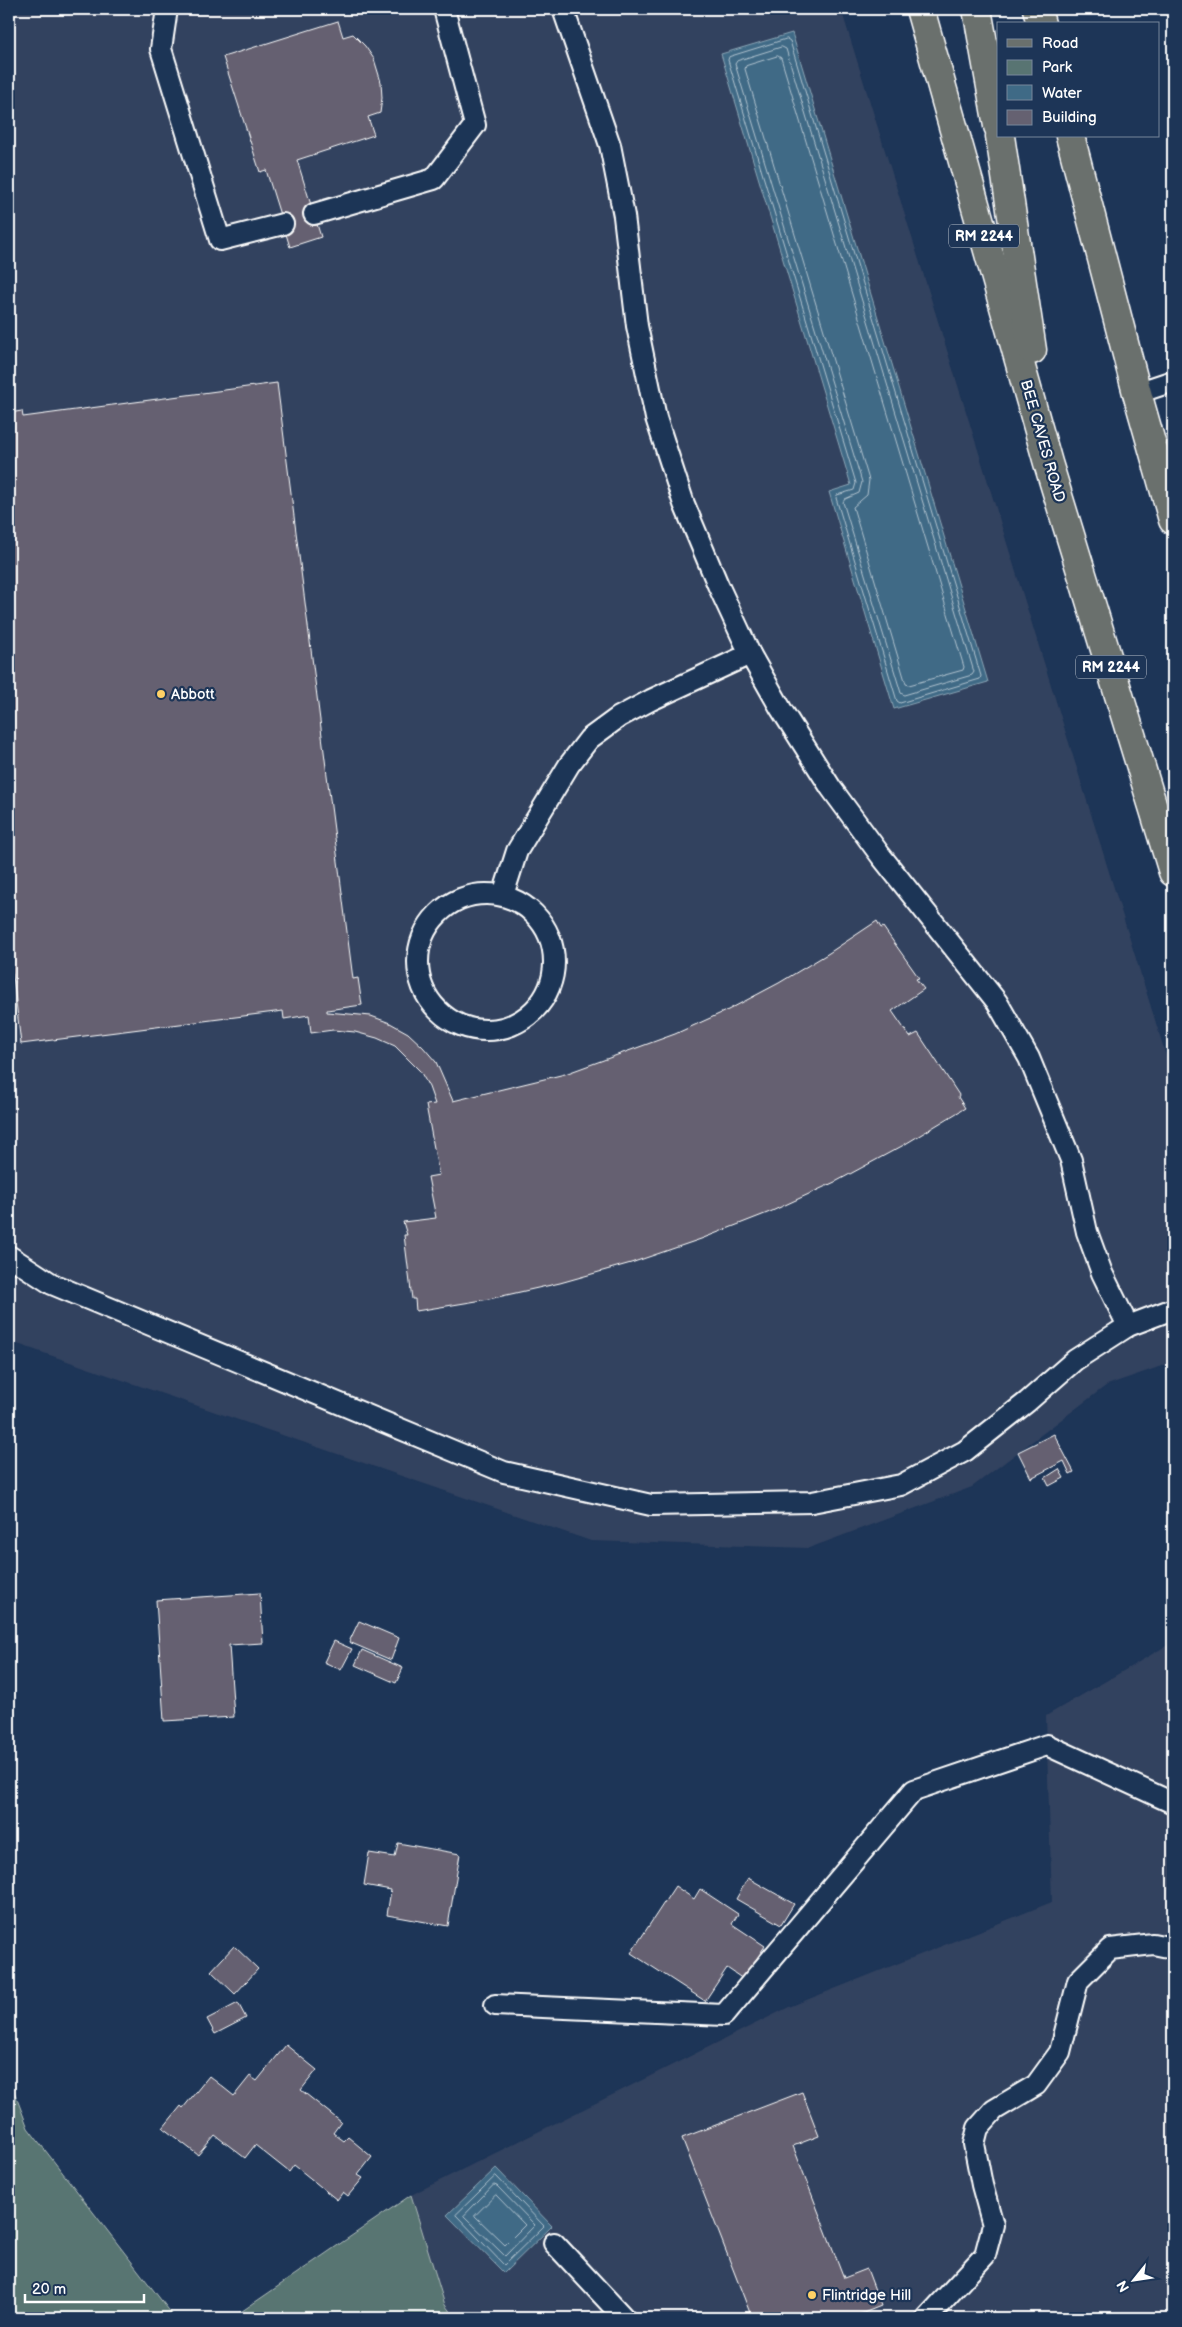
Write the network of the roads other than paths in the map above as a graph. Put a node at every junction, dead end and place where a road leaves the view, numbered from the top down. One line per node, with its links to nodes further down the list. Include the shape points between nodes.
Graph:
1 (167, 9): 12 (lane, via 161,48 220,240)
2 (444, 9): 11 (lane, via 476,125 434,179)
3 (563, 9): 17 (lane, via 610,145 624,216 637,326 656,418 684,504)
4 (920, 9): 15 (main road, BEE CAVES ROAD / RM 2244)
5 (978, 9): 8 (main road)
6 (1037, 9): 7 (main road)
7 (1040, 22)
8 (997, 120)
9 (1000, 138): 15 (main road)
10 (1071, 138): 14 (main road)
11 (314, 214)
12 (283, 224)
13 (1173, 382): 14 (lane)
14 (1138, 393): 16 (main road)
15 (1048, 463): 18 (main road, BEE CAVES ROAD / RM 2244)
16 (1173, 520)
17 (750, 654): 19 (lane, via 651,700 619,717 589,739 569,765 517,852); 22 (lane, via 831,788 997,1002 1029,1058 1071,1160 1087,1232 1102,1273)
18 (1173, 872)
19 (503, 895): 19 (lane, via 476,893 451,902 431,920 419,944 418,971 426,996 444,1017 468,1028 495,1030 521,1021 541,1004 553,979 554,952 546,927 528,906)
20 (9, 1256): 22 (lane, via 52,1284 504,1472 651,1505 812,1502 900,1485 965,1451 1075,1360)
21 (1173, 1309): 22 (lane)
22 (1128, 1326)
23 (1173, 1803): 25 (lane, via 1047,1745 914,1790 724,2015)
24 (1173, 1948): 28 (lane, via 1153,1944 1110,1949 1078,1981 1060,2052 1036,2085 994,2110 978,2128 974,2144 994,2225 986,2255)
25 (495, 2005)
26 (554, 2243): 27 (lane)
27 (624, 2318)
28 (927, 2318)

